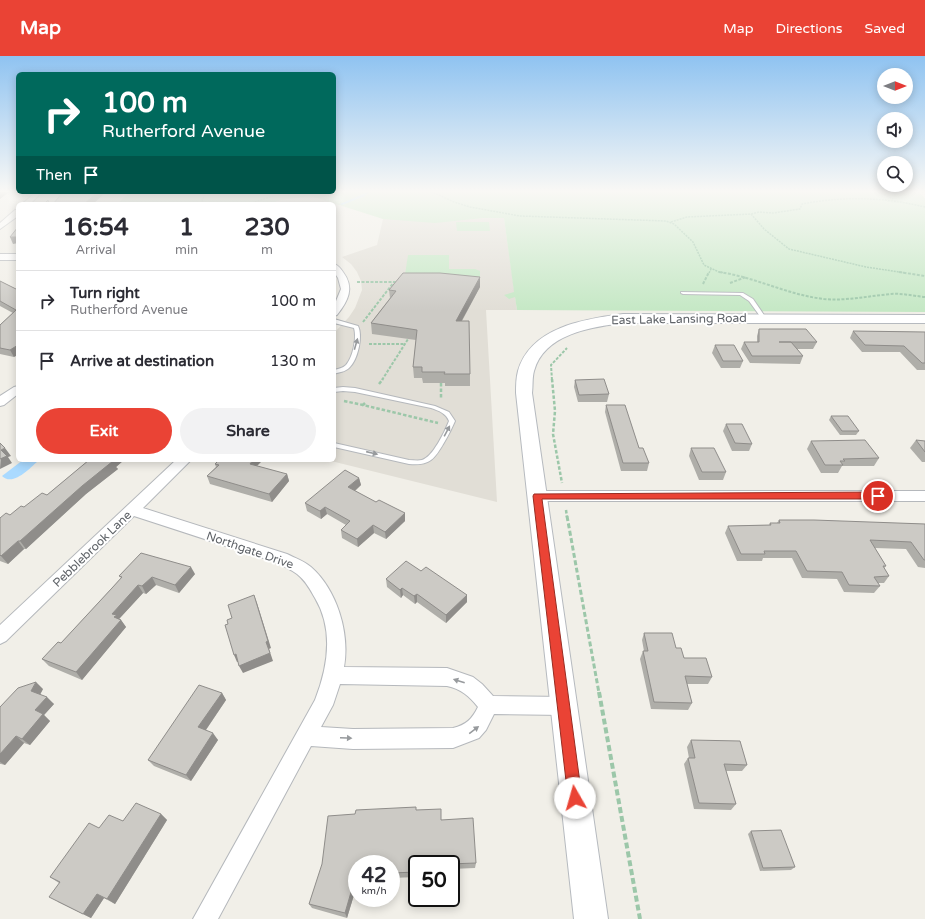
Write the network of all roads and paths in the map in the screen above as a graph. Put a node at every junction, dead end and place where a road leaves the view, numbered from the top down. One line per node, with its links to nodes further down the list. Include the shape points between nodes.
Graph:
1 (679, 230): 6 (path, via 693,242 704,265)
2 (767, 230): 7 (path, via 789,248 866,267)
3 (0, 256): 4 (street)
4 (16, 257)
5 (336, 269): 11 (street)
6 (710, 269): 8 (path); 12 (path, via 703,284)
7 (925, 276)
8 (747, 277): 13 (path, via 738,278); 15 (path, via 810,297 826,299 845,300 893,294)
9 (394, 282): 10 (path); 11 (path); 16 (path)
10 (400, 282)
11 (346, 283): 18 (street, via 345,293)
12 (708, 284)
13 (729, 284)
14 (684, 293): 19 (lane, via 741,294 751,300)
15 (925, 297)
16 (380, 300): 17 (path); 22 (path)
17 (388, 301)
18 (336, 310)
19 (764, 318): 20 (main road, East Lake Lansing Road); 34 (main road, East Lake Lansing Road, via 615,319 579,326 546,343 530,360 524,383)
20 (925, 319)
21 (336, 322): 23 (lane, via 356,327 359,334)
22 (362, 324)
23 (356, 344): 24 (path); 26 (lane, one-way to 23, via 351,363)
24 (405, 344)
25 (571, 345): 35 (path, via 551,365 555,411 553,434)
26 (336, 371)
27 (16, 390): 30 (street)
28 (336, 390): 32 (lane, one-way to 28, via 409,462 424,462 434,455 452,421 450,415 434,407 355,390)
29 (341, 401): 31 (path)
30 (0, 402)
31 (363, 406)
32 (336, 445)
33 (182, 462): 37 (street, Pebblebrook Lane)
34 (537, 496): 35 (street); 41 (main road, East Lake Lansing Road)
35 (564, 496): 36 (street); 45 (path)
36 (925, 496)
37 (132, 510): 38 (street, Pebblebrook Lane); 39 (street, Northgate Drive, via 281,558 301,568 313,580 333,616 337,636)
38 (0, 636)
39 (334, 674): 40 (street, one-way to 39, via 473,687 462,680 447,677); 42 (street, Northgate Drive, via 323,705)
40 (489, 705): 41 (street); 42 (street, one-way to 40, via 353,739 452,738 468,734 478,727)
41 (564, 706): 44 (main road, East Lake Lansing Road)
42 (307, 736): 43 (street, Northgate Drive)
43 (205, 919)
44 (591, 919)
45 (640, 919)

